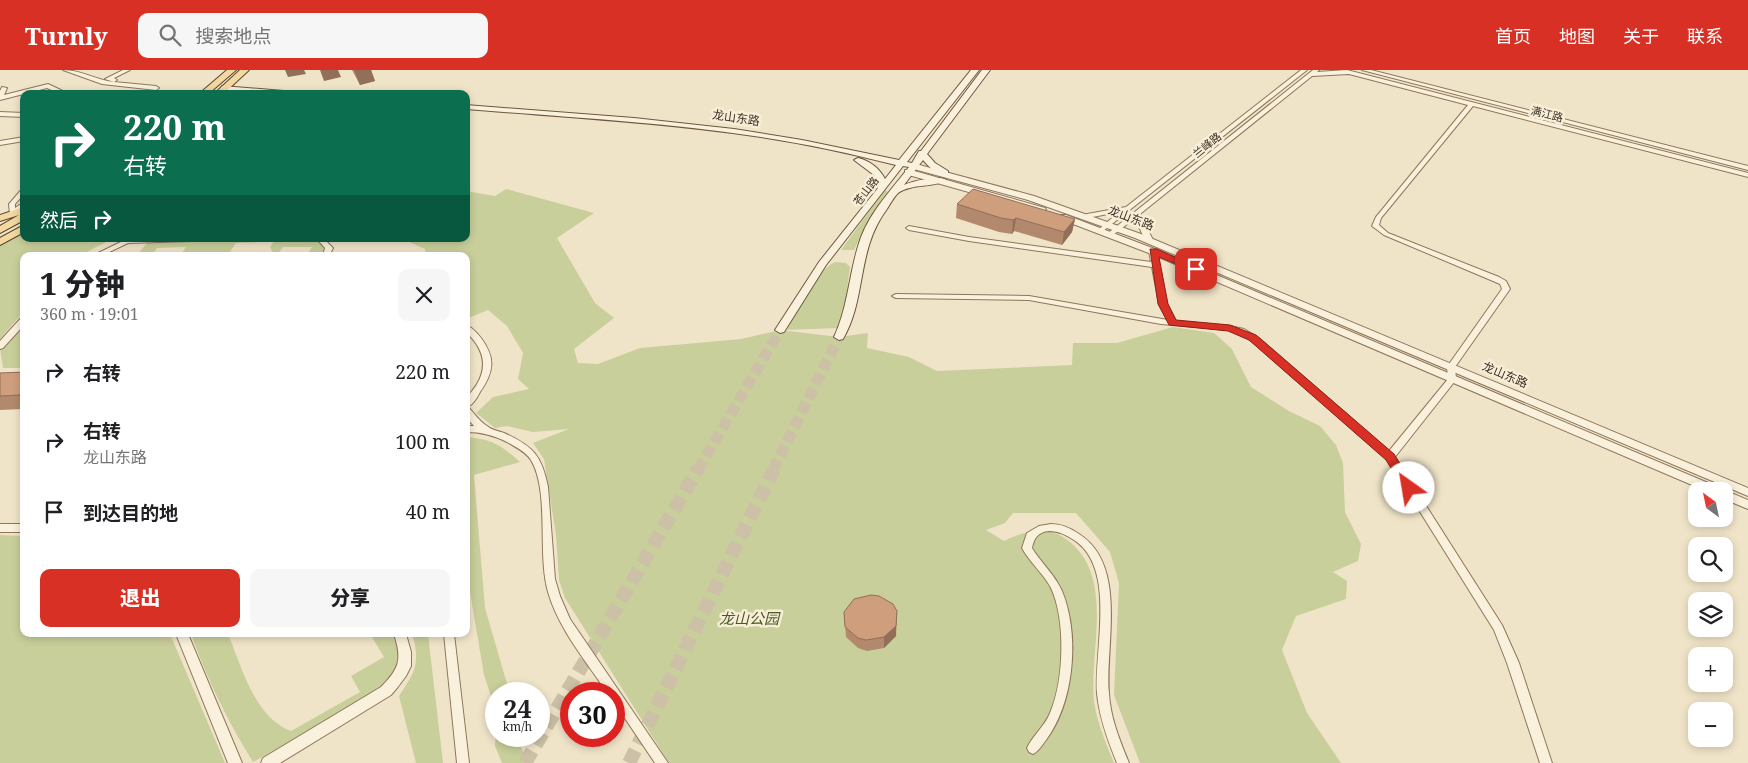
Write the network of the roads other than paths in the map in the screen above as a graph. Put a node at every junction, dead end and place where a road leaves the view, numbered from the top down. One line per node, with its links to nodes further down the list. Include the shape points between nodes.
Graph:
1 (66, 70): 16 (street, via 102,82)
2 (81, 70): 12 (street)
3 (127, 70): 12 (street)
4 (232, 70): 18 (main road)
5 (245, 70): 19 (main road)
6 (975, 70): 29 (main road, 苍山路)
7 (986, 70): 30 (main road, 苍山路)
8 (1341, 70): 11 (street, 满江路)
9 (1365, 70): 34 (street, 满江路)
10 (1307, 71): 11 (street); 42 (street, 兰峰路); 45 (street, 兰峰路)
11 (1354, 74): 22 (street, 满江路)
12 (108, 79): 17 (street, via 159,85)
13 (4, 88): 21 (street)
14 (32, 90): 15 (street, via 48,86)
15 (57, 90)
16 (150, 90)
17 (156, 90)
18 (208, 90)
19 (223, 90)
20 (20, 93): 21 (street)
21 (0, 98)
22 (1471, 105): 36 (street, 满江路); 68 (street, via 1375,224 1386,234 1490,276 1506,287)
23 (470, 107): 31 (main road, 龙山东路, via 708,128)
24 (470, 113): 32 (main road, 龙山东路, via 703,134)
25 (0, 114): 26 (street)
26 (20, 115)
27 (20, 140): 28 (street)
28 (0, 144)
29 (918, 144): 31 (main road, via 896,154); 33 (main road, 苍山路)
30 (922, 153): 35 (main road, 苍山路); 37 (main road)
31 (867, 155): 33 (main road, 龙山东路)
32 (858, 160): 33 (main road, 龙山东路); 38 (main road, via 877,173)
33 (900, 166): 35 (main road, 龙山东路); 38 (main road, 苍山路)
34 (1748, 168)
35 (911, 169): 37 (street, 龙山东路); 39 (main road, 苍山路)
36 (1748, 176)
37 (944, 177): 39 (main road); 46 (street, 龙山东路, via 1011,191); 50 (street, 龙山东路)
38 (882, 189): 64 (main road, 苍山路, via 815,275)
39 (892, 192): 66 (main road, 苍山路, via 864,240 849,311)
40 (20, 195): 44 (street, via 12,204)
41 (20, 207): 44 (street)
42 (1129, 209): 46 (street); 50 (street, 兰峰路)
43 (20, 211): 44 (main road)
44 (12, 214): 47 (main road)
45 (1137, 214): 50 (street, 兰峰路); 53 (street)
46 (1087, 216): 50 (street, 龙山东路)
47 (0, 218)
48 (20, 218): 51 (main road)
49 (909, 228): 60 (street)
50 (1110, 229): 53 (street, 龙山东路); 57 (street, 龙山东路)
51 (0, 230)
52 (20, 230): 54 (main road)
53 (1149, 240): 68 (street, 龙山东路)
54 (0, 242)
55 (126, 242): 58 (street)
56 (323, 242): 59 (street, via 329,248)
57 (1153, 251): 60 (street); 69 (street, 龙山东路)
58 (105, 252)
59 (328, 252)
60 (1155, 265): 62 (street, via 1163,304)
61 (896, 296): 62 (street, via 1021,297)
62 (1173, 323): 74 (street, via 1230,328 1252,338)
63 (20, 324): 67 (street)
64 (780, 330)
65 (470, 331): 70 (street, via 485,348 490,366)
66 (839, 337)
67 (0, 346)
68 (1451, 367): 69 (street); 76 (street, 龙山东路)
69 (1452, 379): 74 (street); 75 (street, 龙山东路)
70 (470, 400)
71 (470, 415): 73 (street)
72 (470, 428): 73 (street)
73 (483, 428): 88 (street, via 523,446 536,462 545,506 550,579 556,603)
74 (1390, 457): 90 (street, via 1498,628)
75 (1695, 482)
76 (1748, 492)
77 (1733, 499): 78 (street)
78 (1748, 505)
79 (0, 528): 80 (street)
80 (20, 528)
81 (183, 637): 85 (street)
82 (401, 637): 86 (street, via 405,664 386,692)
83 (449, 637): 87 (street)
84 (1033, 748): 89 (street, via 1056,716 1066,680 1060,598 1027,548 1030,536 1049,527 1059,528 1078,538 1100,567 1105,608 1103,692 1108,722)
85 (235, 763)
86 (268, 763)
87 (463, 763)
88 (662, 763)
89 (1123, 763)
90 (1546, 763)

